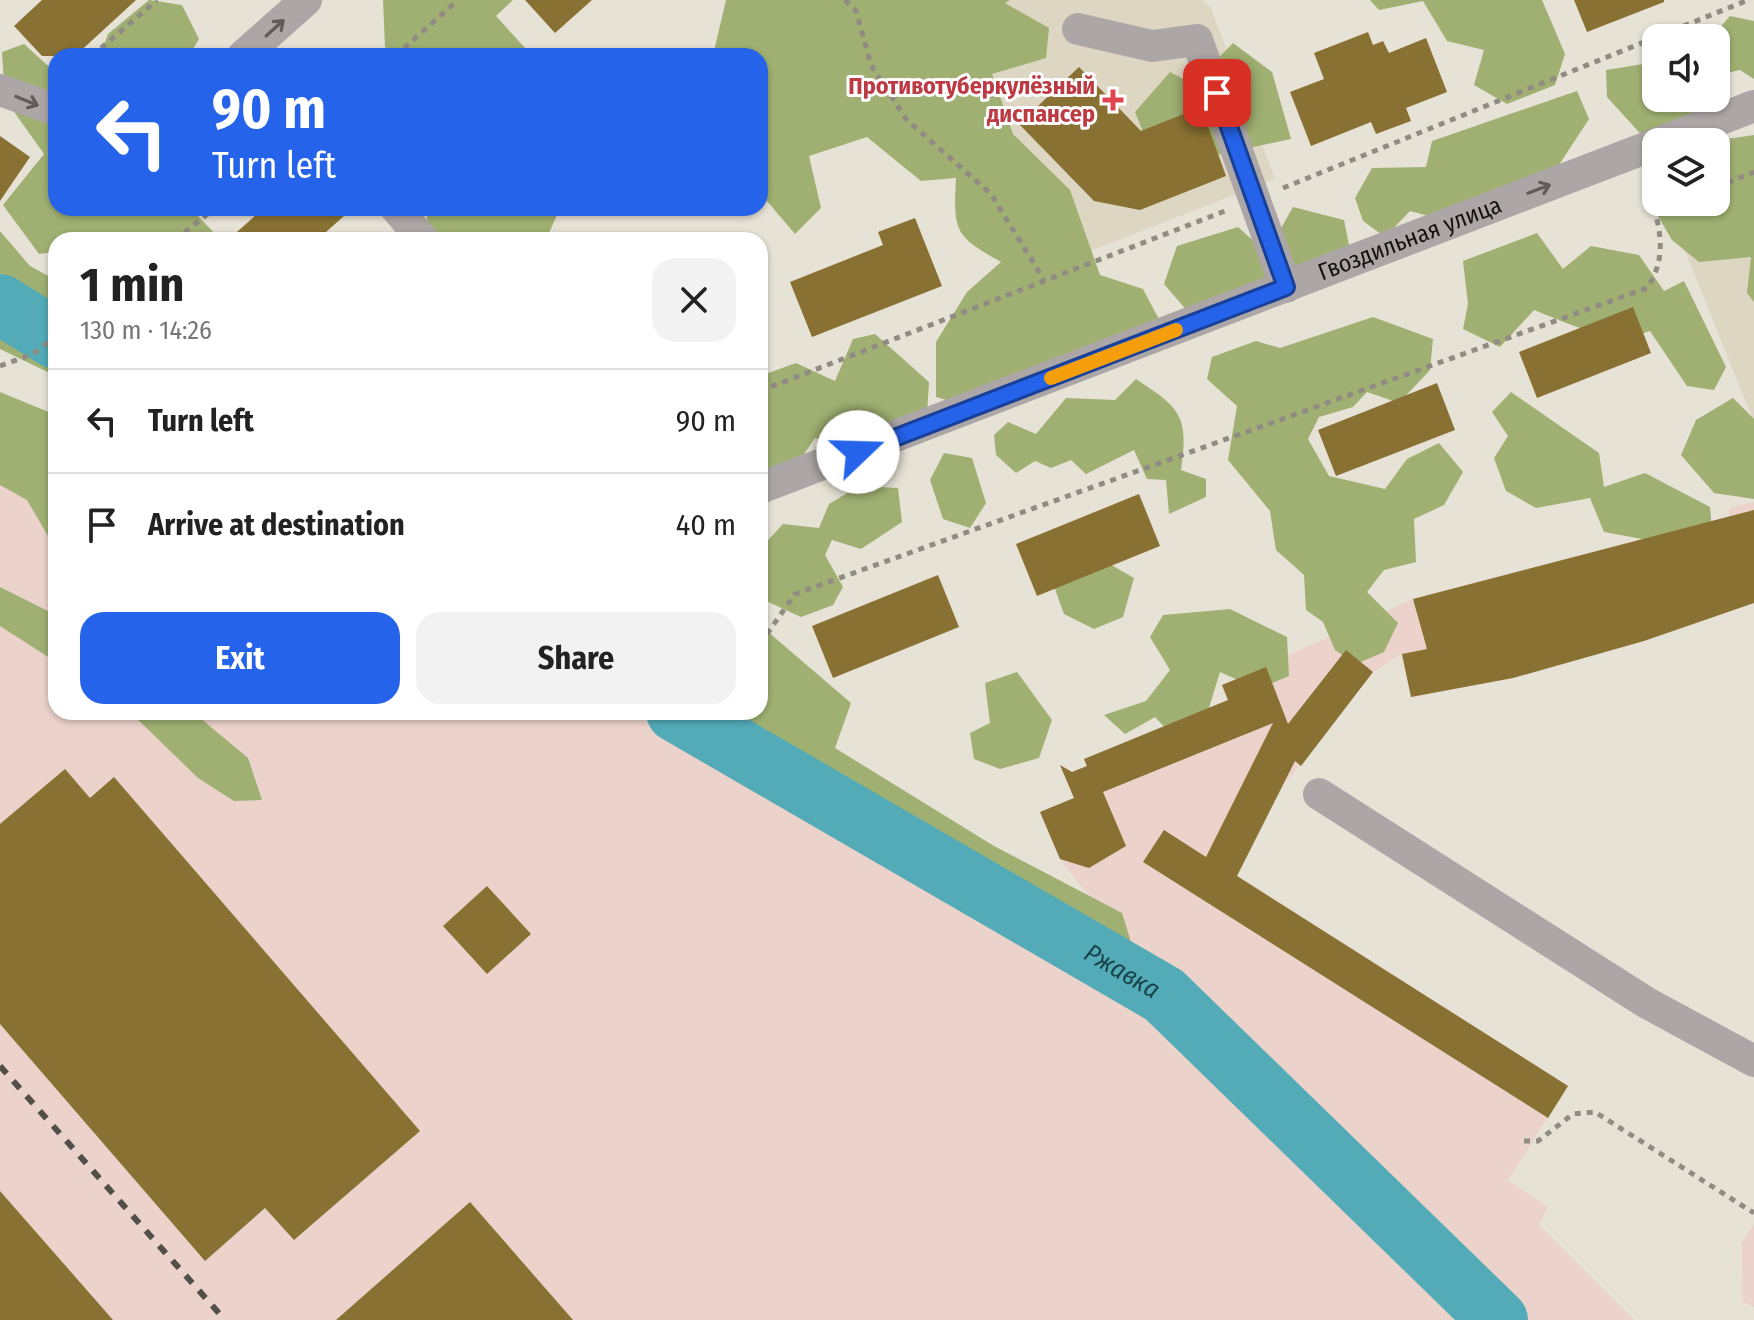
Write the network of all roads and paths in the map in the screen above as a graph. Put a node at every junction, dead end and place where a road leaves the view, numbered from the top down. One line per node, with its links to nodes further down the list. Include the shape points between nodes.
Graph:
1 (157, 0): 6 (path)
2 (306, 0): 7 (street, one-way to 2)
3 (458, 0): 8 (path)
4 (845, 0): 21 (path, via 856,11 871,65 906,119 991,194)
5 (1078, 29): 22 (street, via 1152,46 1197,40)
6 (101, 48)
7 (252, 48)
8 (404, 48)
9 (0, 90): 11 (street, one-way to 11)
10 (1754, 106): 12 (street, Гвоздильная улица)
11 (48, 107)
12 (1696, 128)
13 (1642, 149): 22 (street, Гвоздильная улица, one-way to 13)
14 (1754, 172): 15 (path)
15 (1730, 181)
16 (205, 216): 19 (path)
17 (403, 216): 20 (street)
18 (1656, 216): 26 (path, via 1662,253 1647,288 795,594)
19 (185, 232)
20 (416, 232)
21 (1045, 281)
22 (1286, 287): 25 (street, Гвоздильная улица)
23 (48, 342): 24 (path)
24 (0, 366)
25 (768, 485)
26 (768, 633)
27 (1319, 794): 28 (street, via 1647,1003)
28 (1754, 1061)
29 (1524, 1141): 30 (path, via 1538,1141 1573,1114 1595,1112)
30 (1754, 1213)

